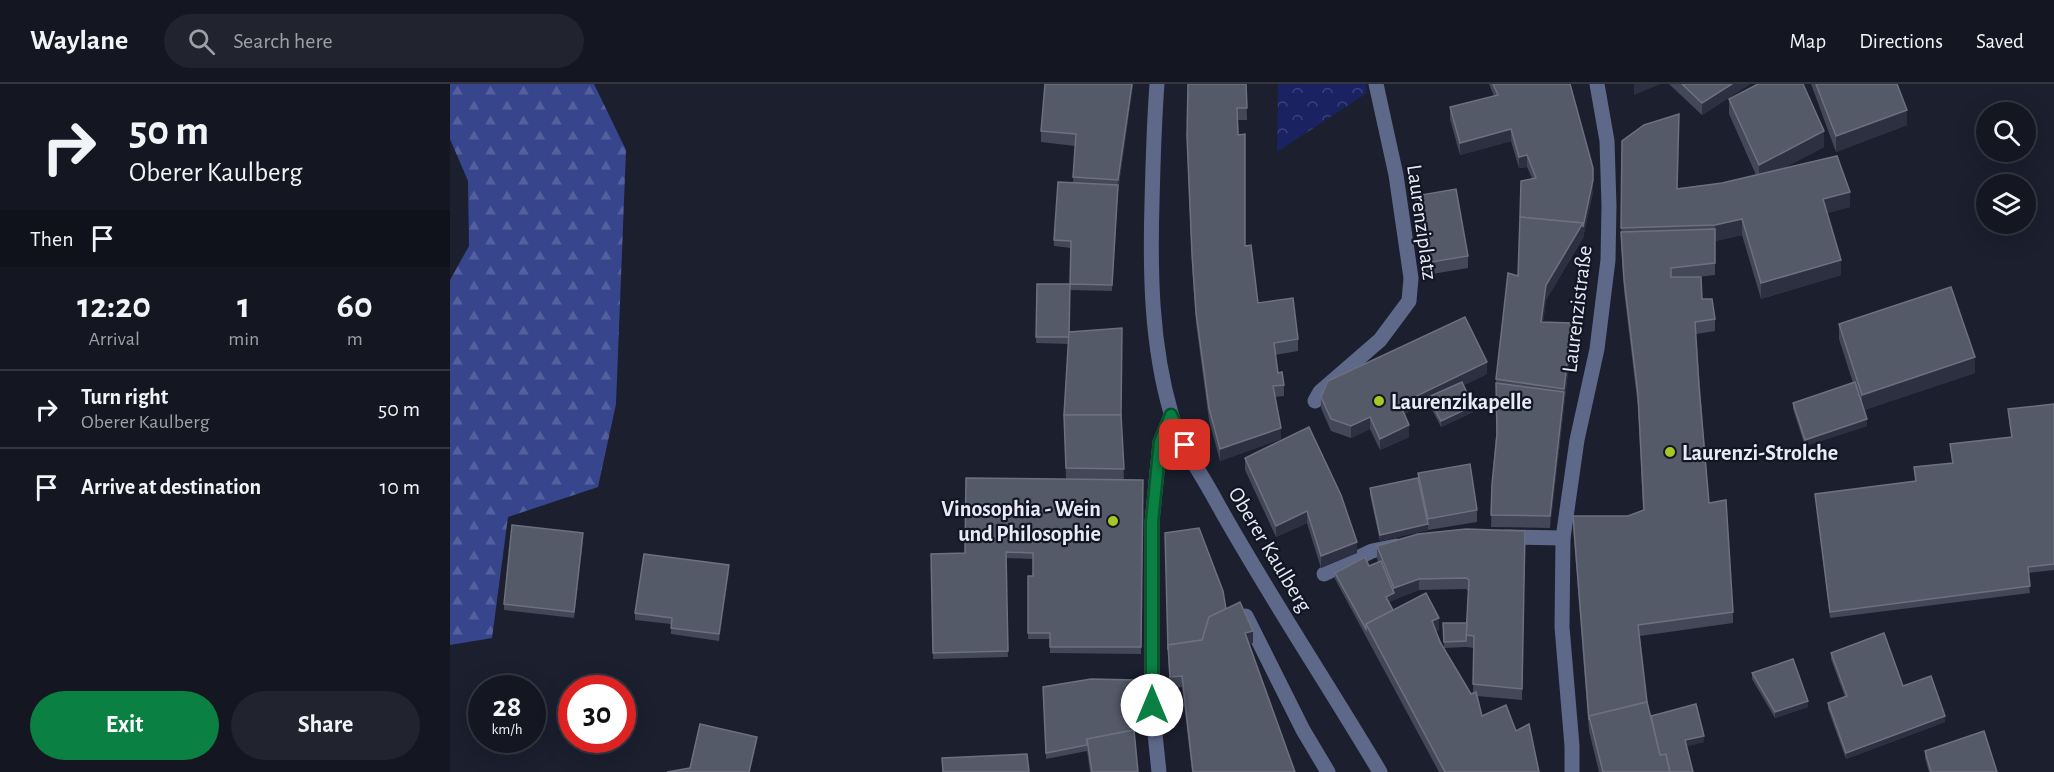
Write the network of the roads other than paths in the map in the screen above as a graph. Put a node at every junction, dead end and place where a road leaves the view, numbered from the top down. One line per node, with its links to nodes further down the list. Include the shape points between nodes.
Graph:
1 (1157, 84): 5 (street, Oberer Kaulberg, via 1151,233 1153,314)
2 (1377, 84): 4 (street, Laurenziplatz, via 1396,176 1411,278 1409,301 1380,340 1320,392)
3 (1598, 84): 7 (street, Laurenzistraße, via 1607,141 1608,260 1597,349 1577,440)
4 (1315, 401)
5 (1171, 415): 11 (street, via 1160,442 1152,522 1152,705); 13 (street, Oberer Kaulberg, via 1226,519)
6 (1489, 536): 7 (street)
7 (1563, 538): 14 (street, Laurenzistraße, via 1562,627)
8 (1407, 544): 9 (street, via 1372,551)
9 (1324, 574)
10 (1246, 616): 12 (street)
11 (1159, 772)
12 (1328, 772)
13 (1380, 772)
14 (1572, 772)

